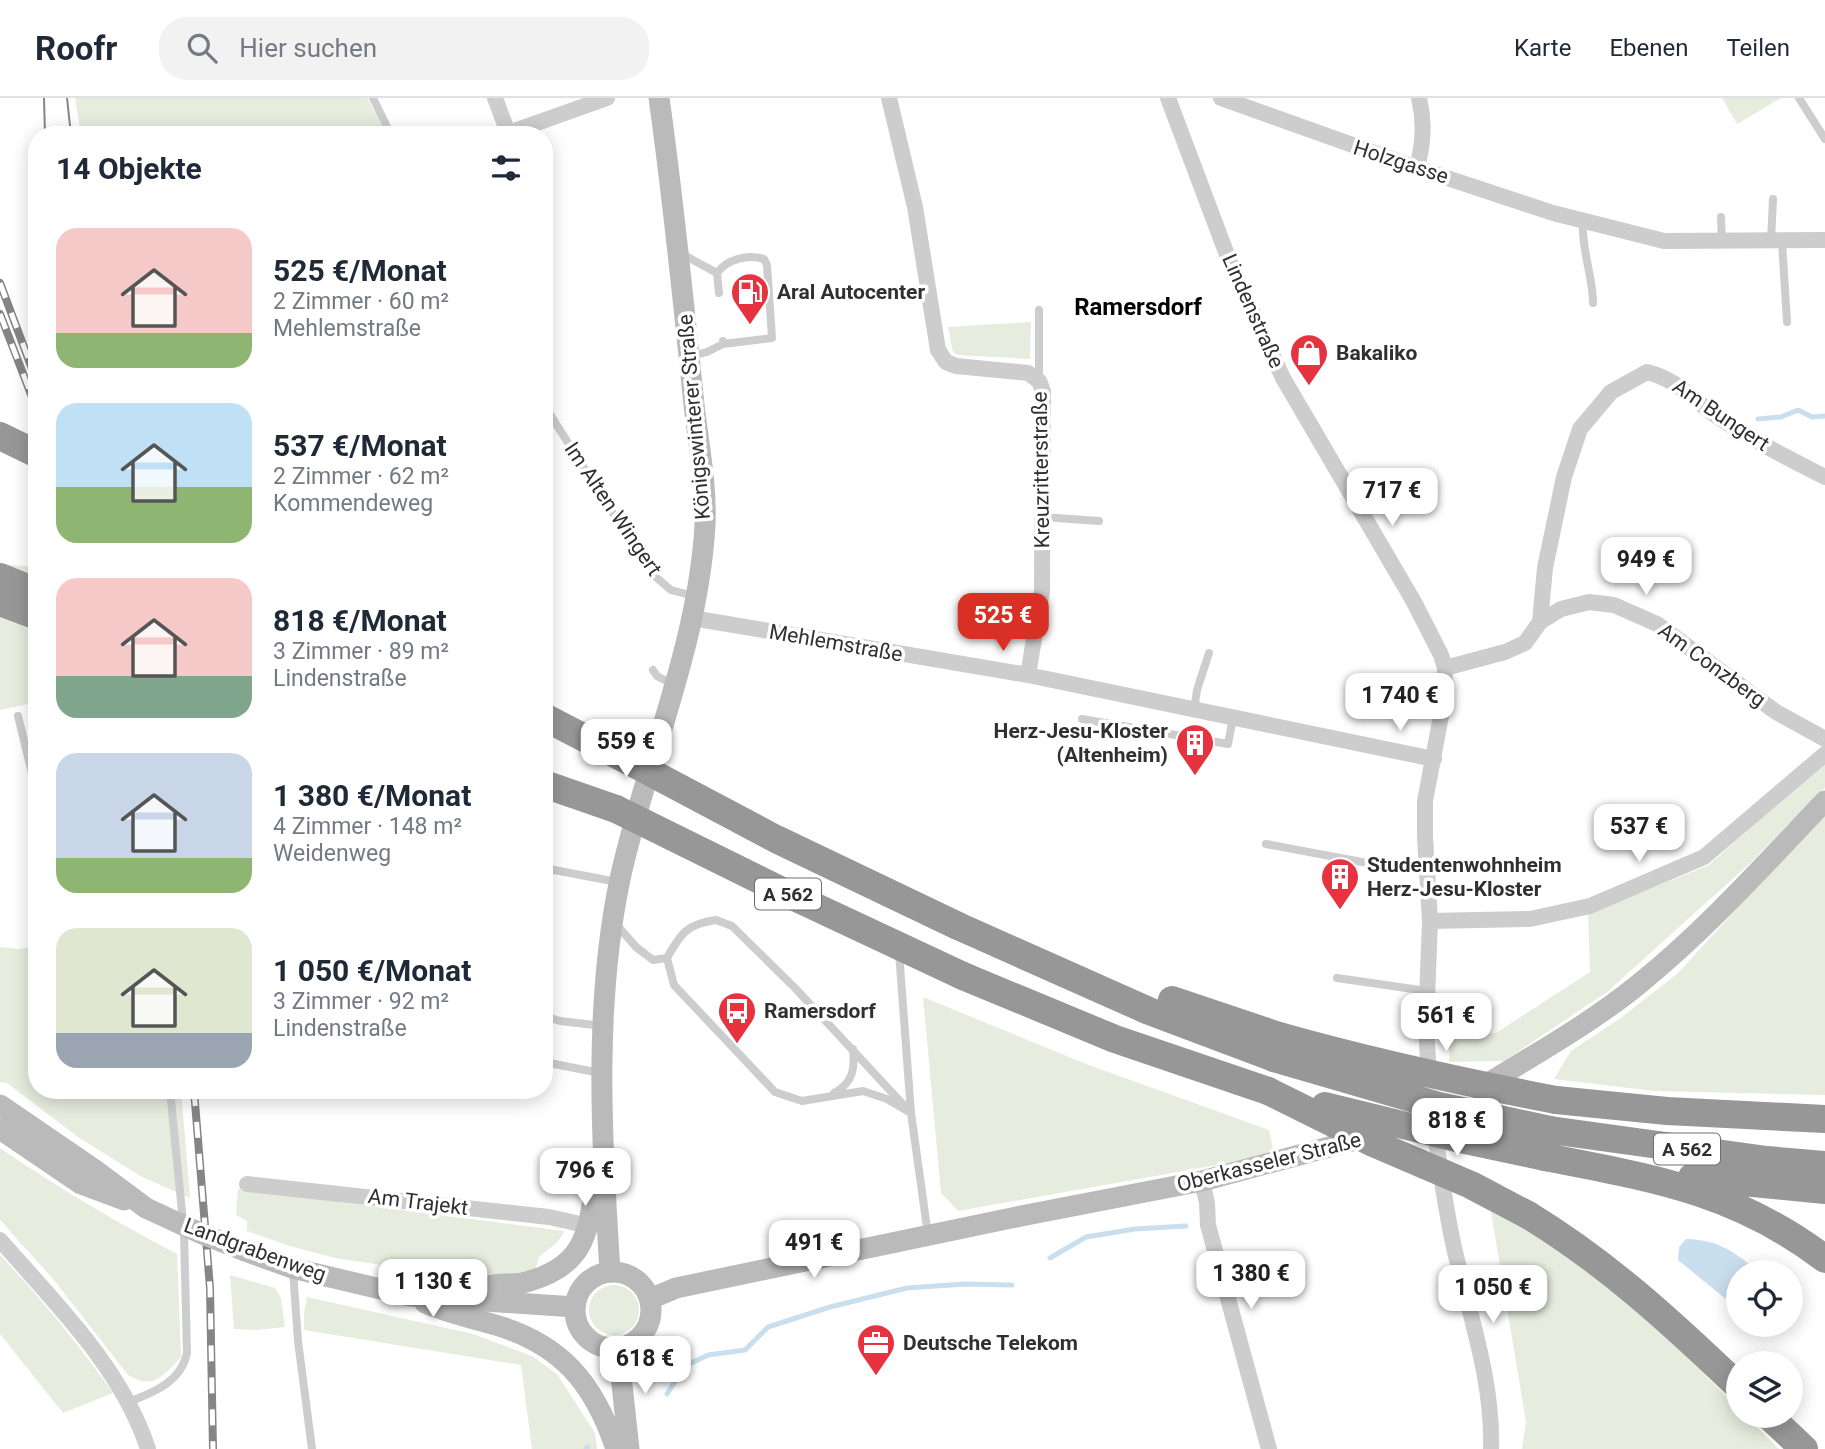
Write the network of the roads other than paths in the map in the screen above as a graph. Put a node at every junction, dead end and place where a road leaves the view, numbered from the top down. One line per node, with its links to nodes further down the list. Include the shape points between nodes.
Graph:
1 (373, 98): 10 (lane)
2 (495, 98): 11 (street)
3 (607, 98): 12 (street)
4 (659, 98): 21 (main road, Königswinterer Straße)
5 (889, 98): 28 (street, Kreuzritterstraße, via 915,207 938,350 946,362 956,366 1028,373)
6 (1168, 98): 45 (street, Lindenstraße, via 1231,268 1283,378 1414,602)
7 (1221, 98): 14 (street, Holzgasse)
8 (1419, 98): 14 (street, via 1424,119)
9 (1799, 98): 13 (lane)
10 (387, 126)
11 (504, 126)
12 (528, 126)
13 (1825, 139)
14 (1417, 168): 17 (street, Holzgasse)
15 (1773, 199): 19 (lane)
16 (1721, 217): 20 (lane)
17 (1583, 222): 20 (street, Holzgasse, via 1664,241); 24 (lane)
18 (1825, 240): 19 (street, Holzgasse)
19 (1777, 241): 20 (street, Holzgasse); 26 (lane)
20 (1722, 242)
21 (679, 252): 22 (lane); 27 (main road, Königswinterer Straße)
22 (717, 273): 23 (lane); 27 (lane, via 733,260 764,259 772,338 723,341)
23 (719, 293)
24 (1593, 303)
25 (1039, 310): 28 (lane)
26 (1787, 322)
27 (689, 357): 39 (main road, Königswinterer Straße, via 705,523)
28 (1039, 381): 35 (street, Kreuzritterstraße, via 1044,425)
29 (553, 419): 39 (lane, Im Alten Wingert, via 650,573 671,590)
30 (0, 436): 31 (highway)
31 (28, 450)
32 (0, 455): 33 (highway)
33 (28, 466)
34 (1825, 477): 43 (street, Am Bungert, via 1714,415 1668,378 1647,372 1611,392 1580,429 1564,477 1545,568)
35 (1043, 517): 36 (lane); 47 (street, Kreuzritterstraße, via 1042,591)
36 (1099, 520)
37 (0, 577): 38 (highway)
38 (28, 588)
39 (696, 596): 42 (main road, Königswinterer Straße)
40 (0, 601): 41 (highway)
41 (28, 612)
42 (692, 618): 47 (street, Mehlemstraße); 48 (main road, Königswinterer Straße)
43 (1540, 622): 45 (street, Am Conzberg, via 1525,643); 54 (street, Am Conzberg, via 1561,609 1589,602 1633,611 1688,645 1776,712)
44 (1209, 653): 49 (lane)
45 (1446, 668): 57 (street, Lindenstraße)
46 (653, 670): 48 (lane)
47 (1028, 675): 49 (street, Mehlemstraße)
48 (676, 686): 63 (main road, Königswinterer Straße)
49 (1194, 710): 51 (street, Mehlemstraße)
50 (18, 716): 56 (lane)
51 (1233, 718): 52 (lane, via 1228,744); 57 (street, Mehlemstraße)
52 (1082, 719)
53 (553, 722): 72 (highway, A 562, bridge, via 776,839 958,926)
54 (1825, 739)
55 (1825, 754): 64 (street, via 1704,857 1590,906 1530,919)
56 (28, 757)
57 (1434, 759): 61 (street, Lindenstraße, via 1425,801)
58 (553, 787): 76 (highway, A 562, bridge, via 615,809 962,976 1115,1040)
59 (1825, 801): 81 (main road, Oberkasseler Straße, via 1733,899 1638,985 1592,1019)
60 (1266, 844): 61 (lane, via 1394,868)
61 (1426, 867): 64 (street, Lindenstraße)
62 (553, 869): 63 (lane)
63 (620, 883): 65 (main road, Königswinterer Straße)
64 (1430, 921): 69 (street, Lindenstraße)
65 (613, 922): 67 (lane, via 653,960); 71 (main road, Königswinterer Straße)
66 (898, 939): 80 (lane)
67 (667, 958): 73 (lane, via 679,936 697,923 716,920 733,926); 77 (lane, via 674,985 775,1092 802,1101)
68 (1337, 978): 69 (lane)
69 (1427, 990): 81 (street, Lindenstraße)
70 (553, 1019): 71 (lane)
71 (603, 1026): 75 (main road, Königswinterer Straße)
72 (1277, 1047): 82 (highway, bridge, via 1353,1057 1556,1100); 85 (highway, A 562, bridge)
73 (853, 1049): 77 (lane, via 855,1067 850,1079); 80 (lane)
74 (553, 1064): 75 (lane)
75 (602, 1074): 84 (main road, Königswinterer Straße)
76 (1268, 1091): 85 (highway, A 562, bridge, via 1433,1132); 103 (highway, bridge, via 1471,1185 1569,1240 1609,1269)
77 (826, 1098): 80 (lane, via 863,1091)
78 (171, 1099): 104 (lane, via 184,1232 187,1353 184,1367 174,1379)
79 (0, 1105): 91 (main road, Landgrabenweg)
80 (911, 1113): 93 (lane)
81 (1432, 1117): 88 (main road, Oberkasseler Straße); 111 (street, Lindenstraße, via 1456,1258 1482,1357)
82 (1825, 1119)
83 (0, 1129): 91 (main road, Landgrabenweg, via 81,1184)
84 (602, 1142): 92 (main road); 97 (main road, Königswinterer Straße)
85 (1547, 1144): 86 (highway, A 562); 87 (highway, A 562)
86 (1825, 1165)
87 (1616, 1171): 90 (highway); 95 (highway, via 1696,1191 1754,1213)
88 (1202, 1181): 93 (main road, Oberkasseler Straße); 110 (street, via 1208,1225)
89 (247, 1184): 92 (street, Am Trajekt, via 550,1217)
90 (1825, 1190)
91 (146, 1208): 96 (main road, Landgrabenweg, bridge)
92 (589, 1226): 100 (main road, via 580,1248 567,1263 524,1283 489,1285)
93 (928, 1235): 99 (main road, Oberkasseler Straße, via 676,1288)
94 (0, 1240): 104 (street, via 87,1341)
95 (1825, 1259)
96 (292, 1268): 98 (main road, Landgrabenweg); 107 (lane)
97 (610, 1272): 99 (main road, via 635,1278); 101 (main road, via 592,1277 576,1298)
98 (410, 1296): 100 (main road, Landgrabenweg); 108 (main road, via 451,1314 529,1337 563,1360 590,1390)
99 (650, 1299): 102 (main road, via 647,1327 635,1341)
100 (458, 1300): 101 (main road, Landgrabenweg)
101 (575, 1307): 102 (main road, via 578,1326 590,1341)
102 (618, 1348): 109 (main road)
103 (1726, 1375)
104 (129, 1402): 106 (street)
105 (1782, 1428): 112 (highway)
106 (148, 1449)
107 (312, 1449)
108 (616, 1449)
109 (629, 1449)
110 (1269, 1449)
111 (1491, 1449)
112 (1804, 1449)

